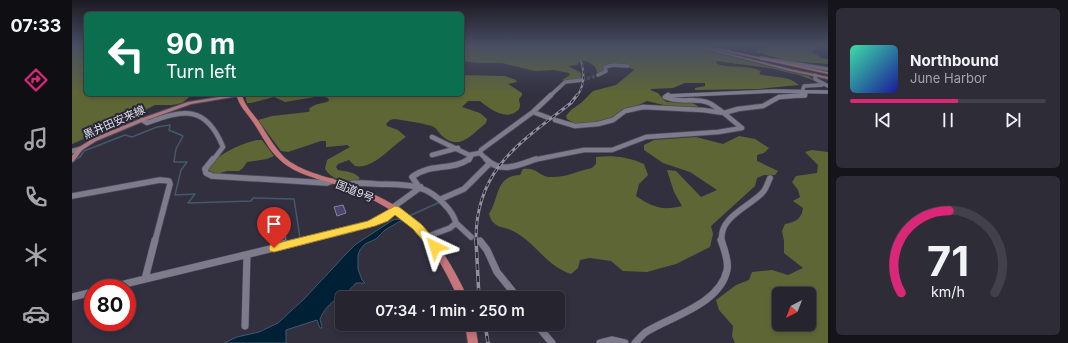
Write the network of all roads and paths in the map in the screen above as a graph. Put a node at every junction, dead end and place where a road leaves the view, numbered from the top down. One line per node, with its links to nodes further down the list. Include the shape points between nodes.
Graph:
1 (761, 62): 8 (main road)
2 (777, 62): 6 (highway)
3 (785, 62): 5 (street)
4 (628, 66): 7 (street, via 608,65 605,67 606,71)
5 (828, 70)
6 (828, 73)
7 (598, 75)
8 (815, 75): 9 (main road); 12 (street, via 816,79)
9 (828, 78)
10 (582, 80): 16 (street, via 565,82)
11 (822, 85): 17 (street, via 804,86 804,96 779,97 764,106)
12 (828, 86)
13 (828, 92): 17 (street, via 780,91 665,97 673,101 706,102)
14 (228, 96): 19 (main road, 黒井田安来線, via 190,103)
15 (240, 96): 31 (highway, 国道9号, via 242,103 282,158)
16 (532, 112): 18 (street); 25 (street)
17 (721, 113): 20 (street, via 650,107 629,110 613,120 598,124 575,126); 29 (street, via 742,128 646,137 612,150 584,150 538,158 509,168)
18 (549, 118)
19 (142, 120): 23 (main road, 黒井田安来線, via 104,135); 31 (street, via 147,123 166,116 196,113 210,124 223,146 205,169 206,173 212,176)
20 (555, 120)
21 (432, 137): 22 (street)
22 (458, 148): 26 (street); 27 (street)
23 (80, 149): 24 (street); 28 (main road, 黒井田安来線)
24 (72, 151)
25 (480, 153): 27 (street); 29 (street)
26 (432, 155)
27 (472, 156): 33 (street, via 463,163 416,173 412,177)
28 (72, 160)
29 (490, 163): 35 (street, via 464,189)
30 (770, 178): 55 (street, via 763,192 728,220 721,238 727,270 719,288 703,302 645,332)
31 (332, 182): 32 (highway, 国道9号)
32 (343, 185): 33 (street, via 350,183); 36 (highway, 国道9号)
33 (420, 187): 35 (street, via 436,194); 36 (street)
34 (72, 196): 42 (street, via 160,180 169,181)
35 (442, 200): 37 (street)
36 (394, 209): 38 (highway, 国道9号); 41 (street, via 384,218 371,224)
37 (456, 223): 38 (street); 39 (street)
38 (426, 237): 44 (highway, 国道9号, via 443,257)
39 (471, 237)
40 (480, 241): 45 (street, via 488,249 495,268)
41 (247, 255): 42 (street); 48 (street)
42 (145, 279): 43 (street)
43 (136, 281)
44 (460, 291)
45 (513, 291)
46 (84, 294): 47 (street)
47 (72, 297)
48 (245, 326)
49 (471, 331): 51 (highway)
50 (542, 331): 52 (street)
51 (473, 343)
52 (552, 343)
53 (600, 343): 54 (street, via 619,340)
54 (624, 343)
55 (635, 343)

